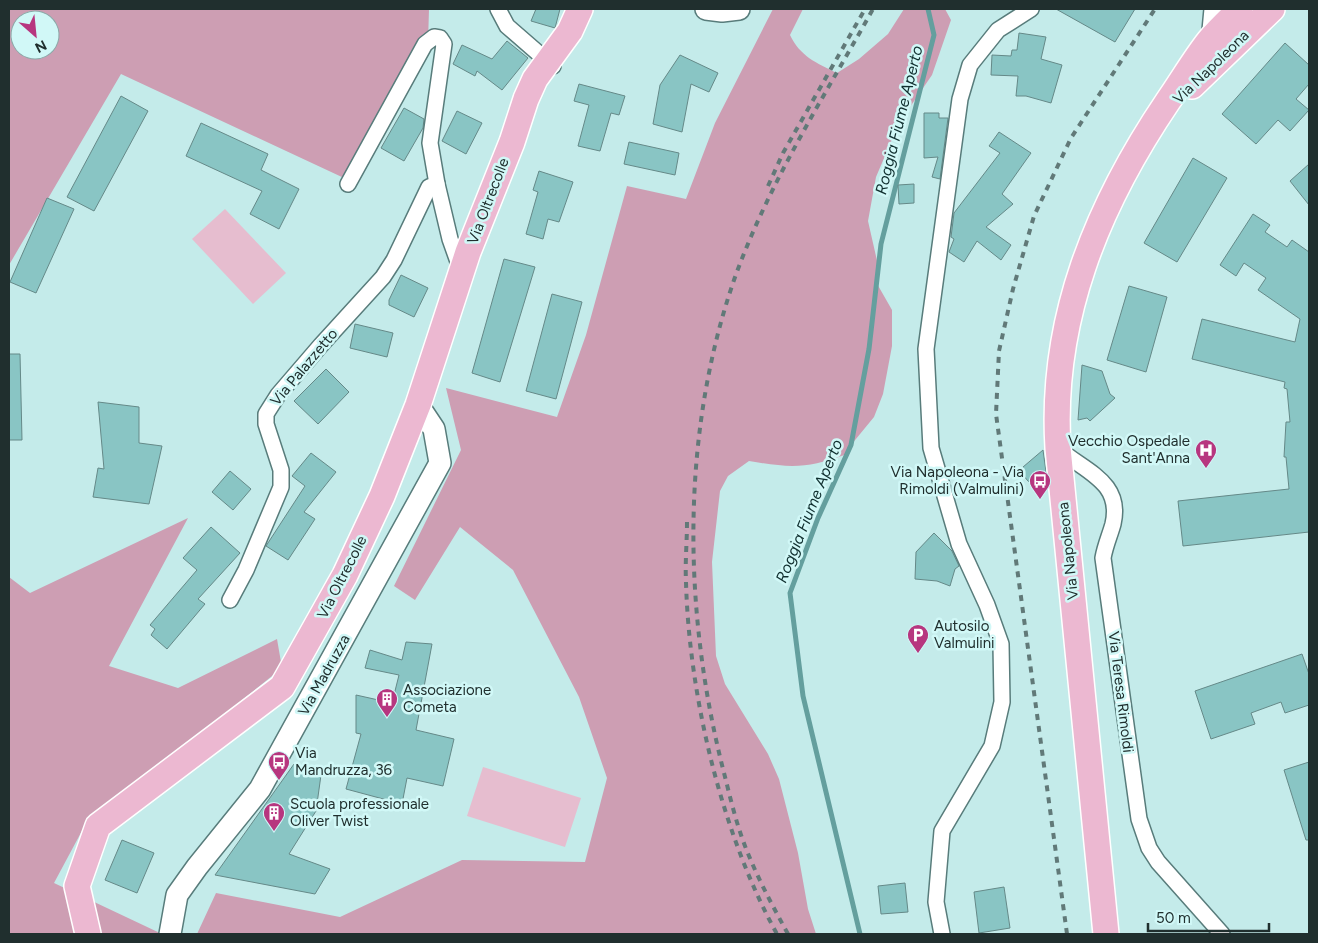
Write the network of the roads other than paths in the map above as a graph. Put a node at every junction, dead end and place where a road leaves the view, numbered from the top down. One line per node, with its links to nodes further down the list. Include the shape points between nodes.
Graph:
1 (498, 9): 11 (street, via 507,26)
2 (580, 9): 11 (main road, Via Oltrecolle)
3 (593, 9): 11 (main road, Via Oltrecolle, via 580,38)
4 (706, 9): 5 (street)
5 (739, 9)
6 (1031, 9): 21 (street, via 998,30 970,65 960,99 926,349 931,448 959,544 1001,644 1002,702 992,746 942,832 936,902)
7 (1212, 9): 10 (street)
8 (1240, 9): 10 (main road, Via Napoleona)
9 (1272, 9): 12 (main road, Via Napoleona)
10 (1209, 41): 12 (main road, Via Napoleona, via 1204,64)
11 (552, 64): 15 (main road, Via Oltrecolle, via 534,79)
12 (1151, 126): 17 (main road, Via Napoleona, via 1113,192 1090,246 1070,308 1061,352 1056,421)
13 (348, 184): 14 (street, via 425,44 434,37 440,38 444,44 430,143)
14 (437, 184): 15 (street, via 450,239); 18 (street, Via Palazzetto, via 429,187 383,276 321,344 266,414 266,424 281,470 281,487)
15 (462, 271): 16 (main road, Via Oltrecolle)
16 (418, 405): 19 (main road, Via Oltrecolle, via 382,496 345,575 282,687 98,826 77,886); 20 (street, Via Madruzza, via 434,429 440,463 260,789 177,895)
17 (1058, 448): 22 (main road, Via Napoleona); 23 (street, Via Teresa Rimoldi, via 1101,479 1113,501 1113,525 1106,539 1103,558 1139,819 1158,862)
18 (230, 600)
19 (88, 934)
20 (170, 934)
21 (942, 934)
22 (1106, 934)
23 (1222, 934)

